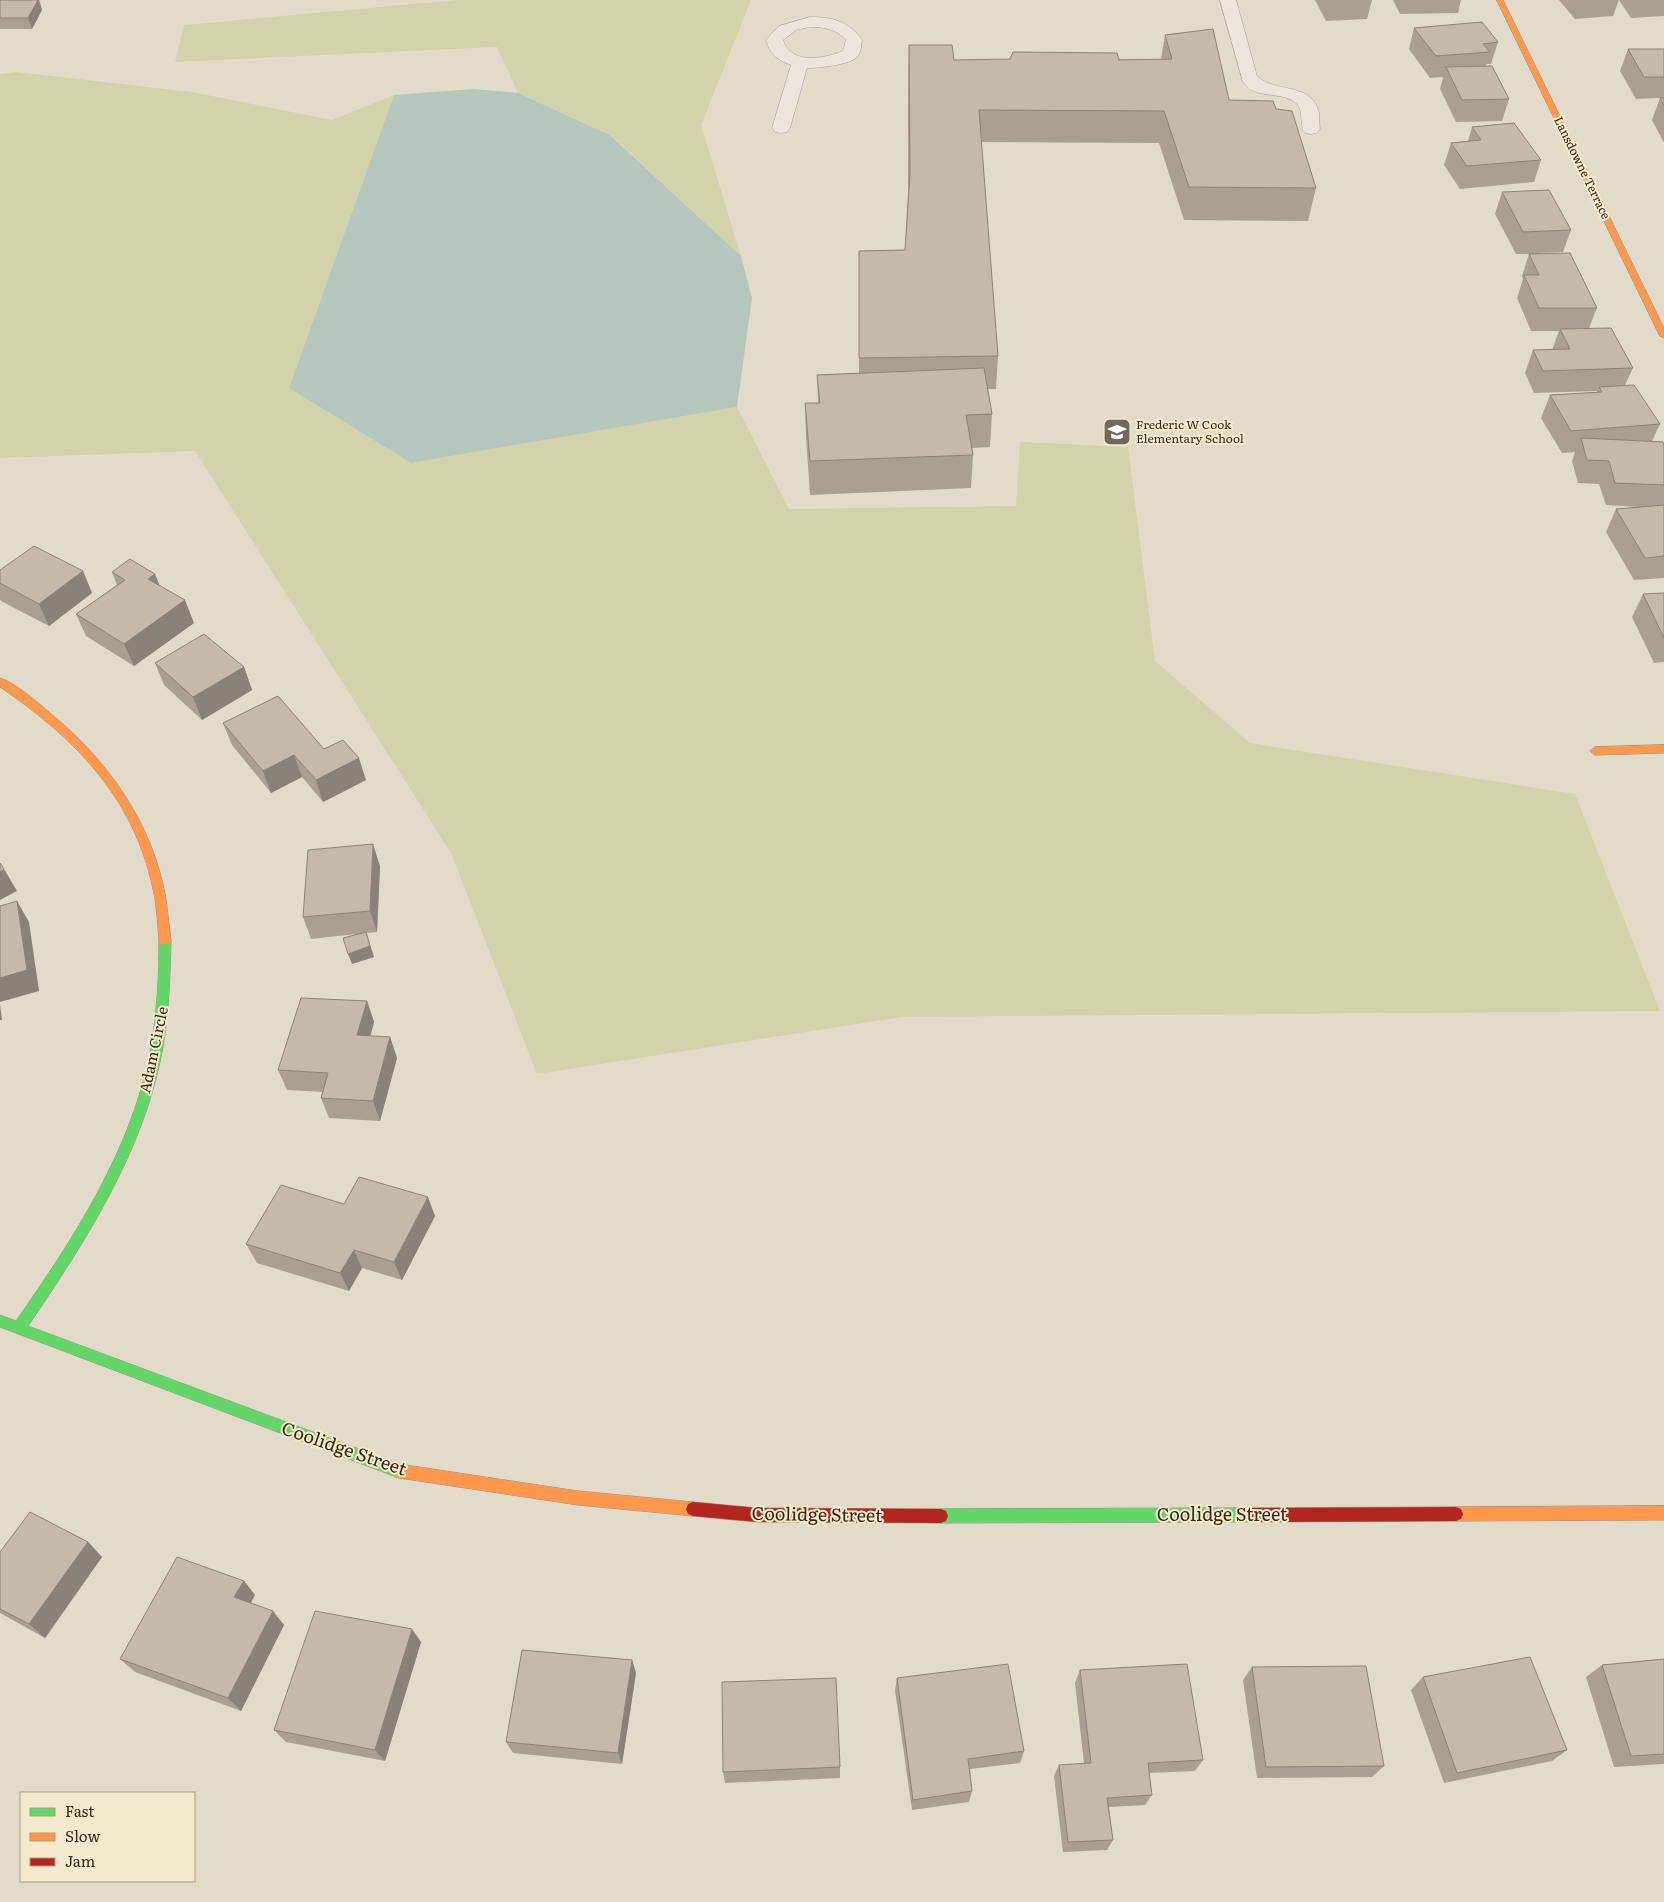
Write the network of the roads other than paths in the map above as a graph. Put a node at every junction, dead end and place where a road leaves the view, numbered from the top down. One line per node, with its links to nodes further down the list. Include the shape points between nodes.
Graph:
1 (1228, 0): 5 (lane, via 1249,78 1257,86 1303,100 1309,109)
2 (1500, 0): 6 (street, Lansdowne Terrace)
3 (800, 62): 3 (lane, via 841,59 851,54 854,40 837,24 814,15 786,28 774,40 780,53); 4 (lane)
4 (781, 128)
5 (1311, 129)
6 (1664, 336)
7 (0, 682): 11 (street, Adam Circle, via 52,719 93,757 119,792 140,831 156,873 165,920 167,970 163,1023 150,1080 130,1139 102,1200 64,1264)
8 (1596, 750): 9 (street)
9 (1664, 750)
10 (0, 1321): 11 (street, Coolidge Street)
11 (19, 1328): 12 (street, Coolidge Street, via 394,1470 578,1498 757,1515)
12 (1664, 1512)

